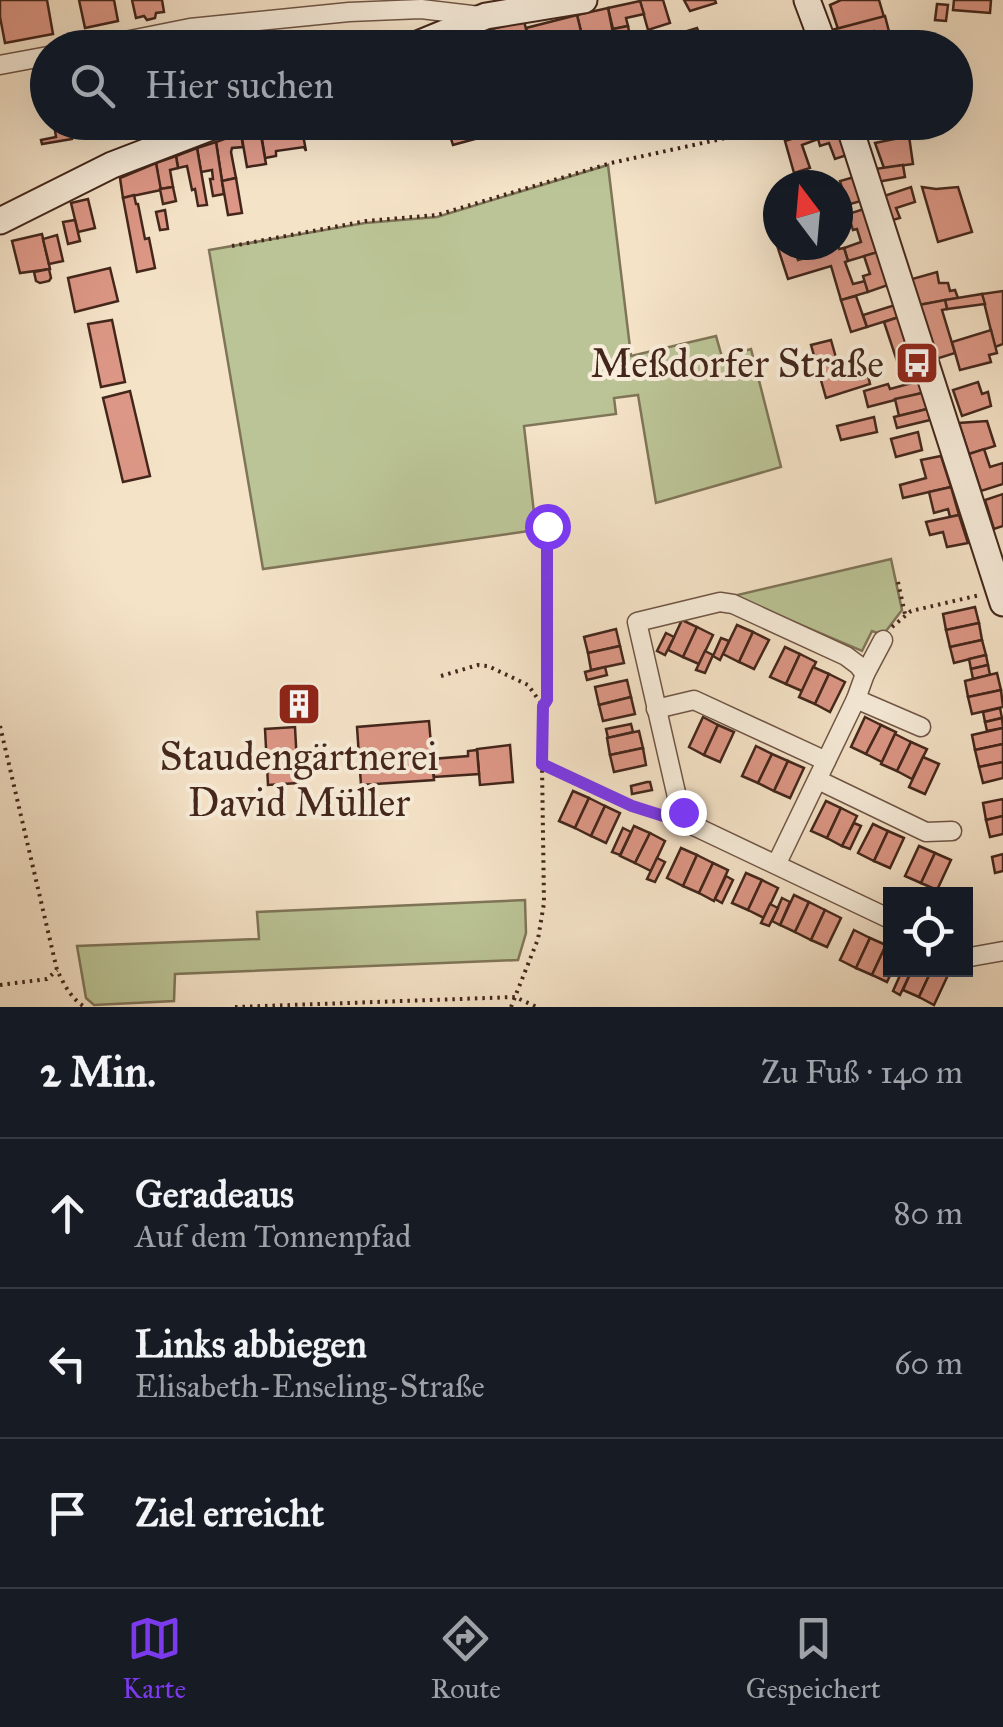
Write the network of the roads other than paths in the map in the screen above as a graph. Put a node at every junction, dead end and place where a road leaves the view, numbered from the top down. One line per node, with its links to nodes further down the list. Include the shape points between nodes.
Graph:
1 (584, 0): 3 (street)
2 (807, 0): 6 (street)
3 (486, 16): 4 (street, via 421,9 349,12); 5 (street)
4 (180, 30)
5 (452, 30)
6 (818, 30)
7 (30, 59): 8 (street)
8 (0, 64)
9 (177, 140): 11 (street)
10 (854, 140): 12 (street)
11 (0, 221)
12 (1001, 597)
13 (883, 640): 14 (street)
14 (864, 674): 15 (street); 16 (street, via 846,656 720,602 637,622)
15 (856, 699): 17 (street); 18 (street)
16 (656, 708): 18 (street, via 694,700); 21 (street, via 677,797 692,825)
17 (921, 728)
18 (826, 761): 19 (street)
19 (818, 780): 20 (street, via 926,832); 21 (street)
20 (952, 831)
21 (776, 864): 22 (street)
22 (883, 916)
23 (1003, 951): 24 (street)
24 (973, 957)

